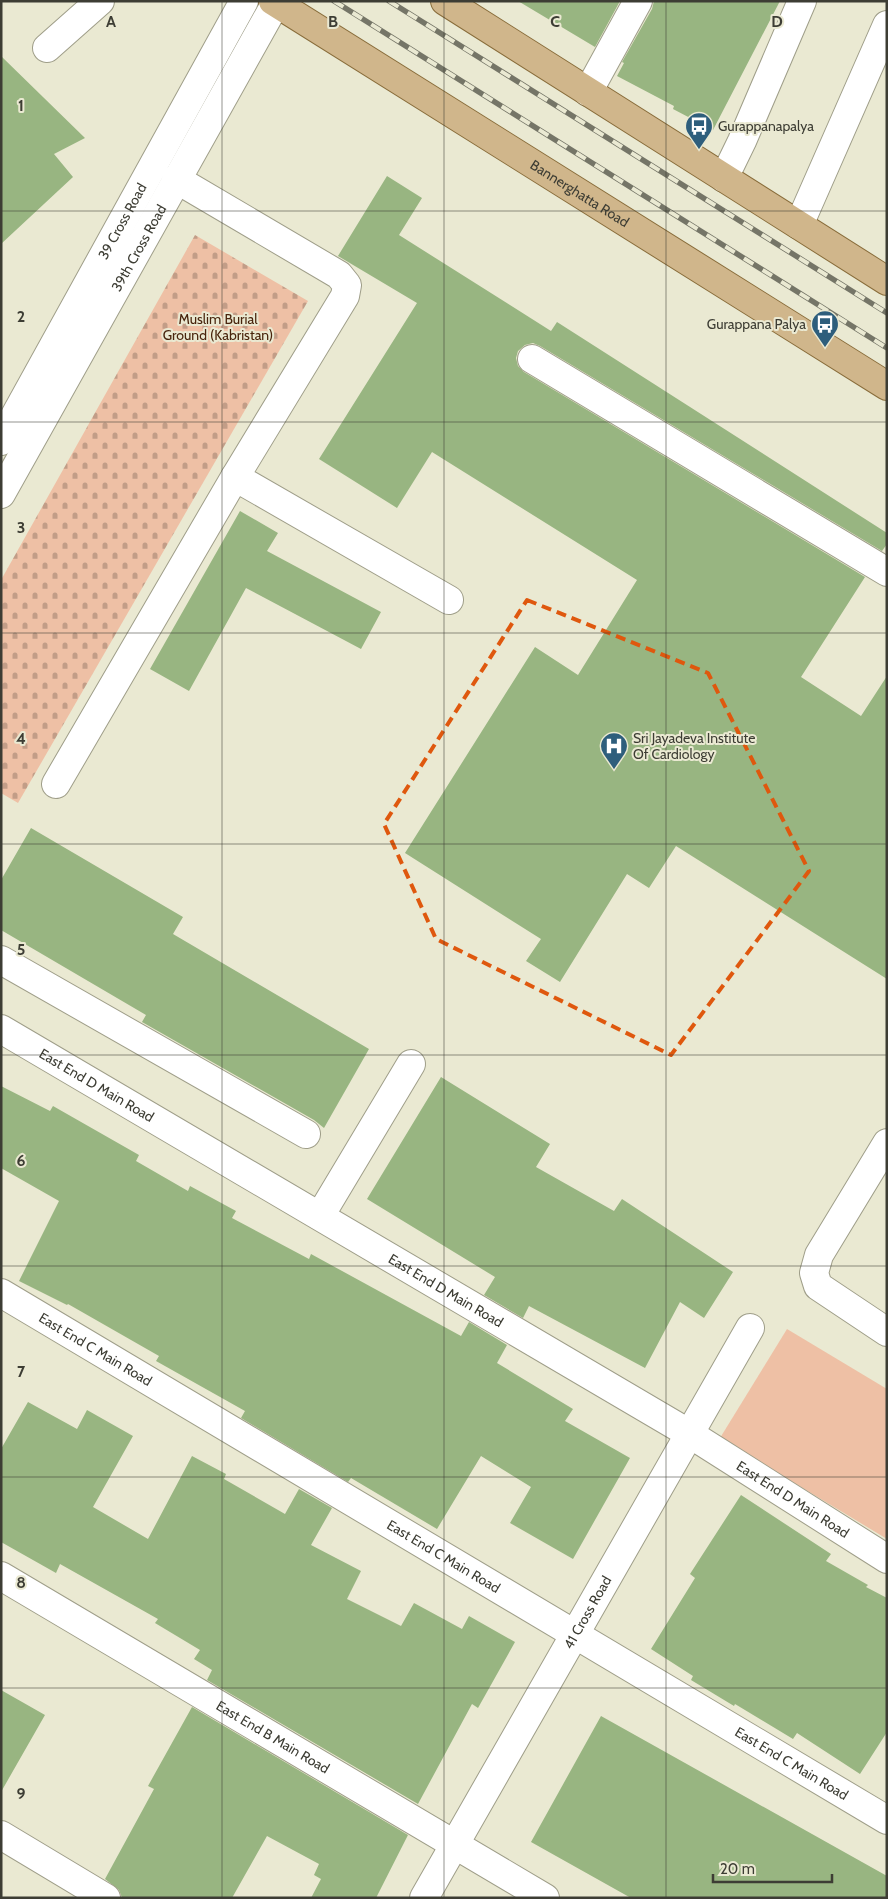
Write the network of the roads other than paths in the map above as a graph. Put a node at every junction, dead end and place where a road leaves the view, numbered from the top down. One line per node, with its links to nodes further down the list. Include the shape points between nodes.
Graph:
1 (100, 1): 8 (street)
2 (244, 1): 16 (street, 39 Cross Road)
3 (445, 1): 9 (main road)
4 (638, 1): 9 (street)
5 (802, 1): 10 (street)
6 (275, 2): 11 (street, 39th Cross Road); 15 (main road, Bannerghatta Road)
7 (887, 25): 12 (street)
8 (47, 48)
9 (588, 92): 10 (main road)
10 (724, 178): 12 (main road)
11 (176, 180): 17 (street, via 339,275 347,285 345,296); 18 (street, 39th Cross Road)
12 (799, 225): 13 (main road)
13 (887, 281)
14 (532, 359): 19 (street)
15 (887, 386)
16 (3, 436)
17 (235, 478): 20 (street); 21 (street)
18 (3, 485)
19 (887, 572)
20 (449, 600)
21 (56, 784)
22 (1, 960): 25 (street)
23 (1, 1029): 27 (street, East End D Main Road)
24 (411, 1064): 27 (street)
25 (306, 1134)
26 (887, 1142): 30 (street, via 819,1255 814,1273 818,1286)
27 (320, 1216): 31 (street, East End D Main Road)
28 (1, 1293): 34 (street, East End C Main Road)
29 (750, 1328): 31 (street, 41 Cross Road)
30 (887, 1332)
31 (690, 1434): 32 (street, East End D Main Road); 34 (street, 41 Cross Road)
32 (887, 1559)
33 (1, 1576): 37 (street, East End B Main Road)
34 (576, 1634): 35 (street, East End C Main Road); 37 (street, 41 Cross Road)
35 (887, 1820)
36 (1, 1835): 38 (street)
37 (454, 1845): 39 (street, 41 Cross Road); 40 (street, East End B Main Road)
38 (106, 1898)
39 (424, 1898)
40 (545, 1898)

